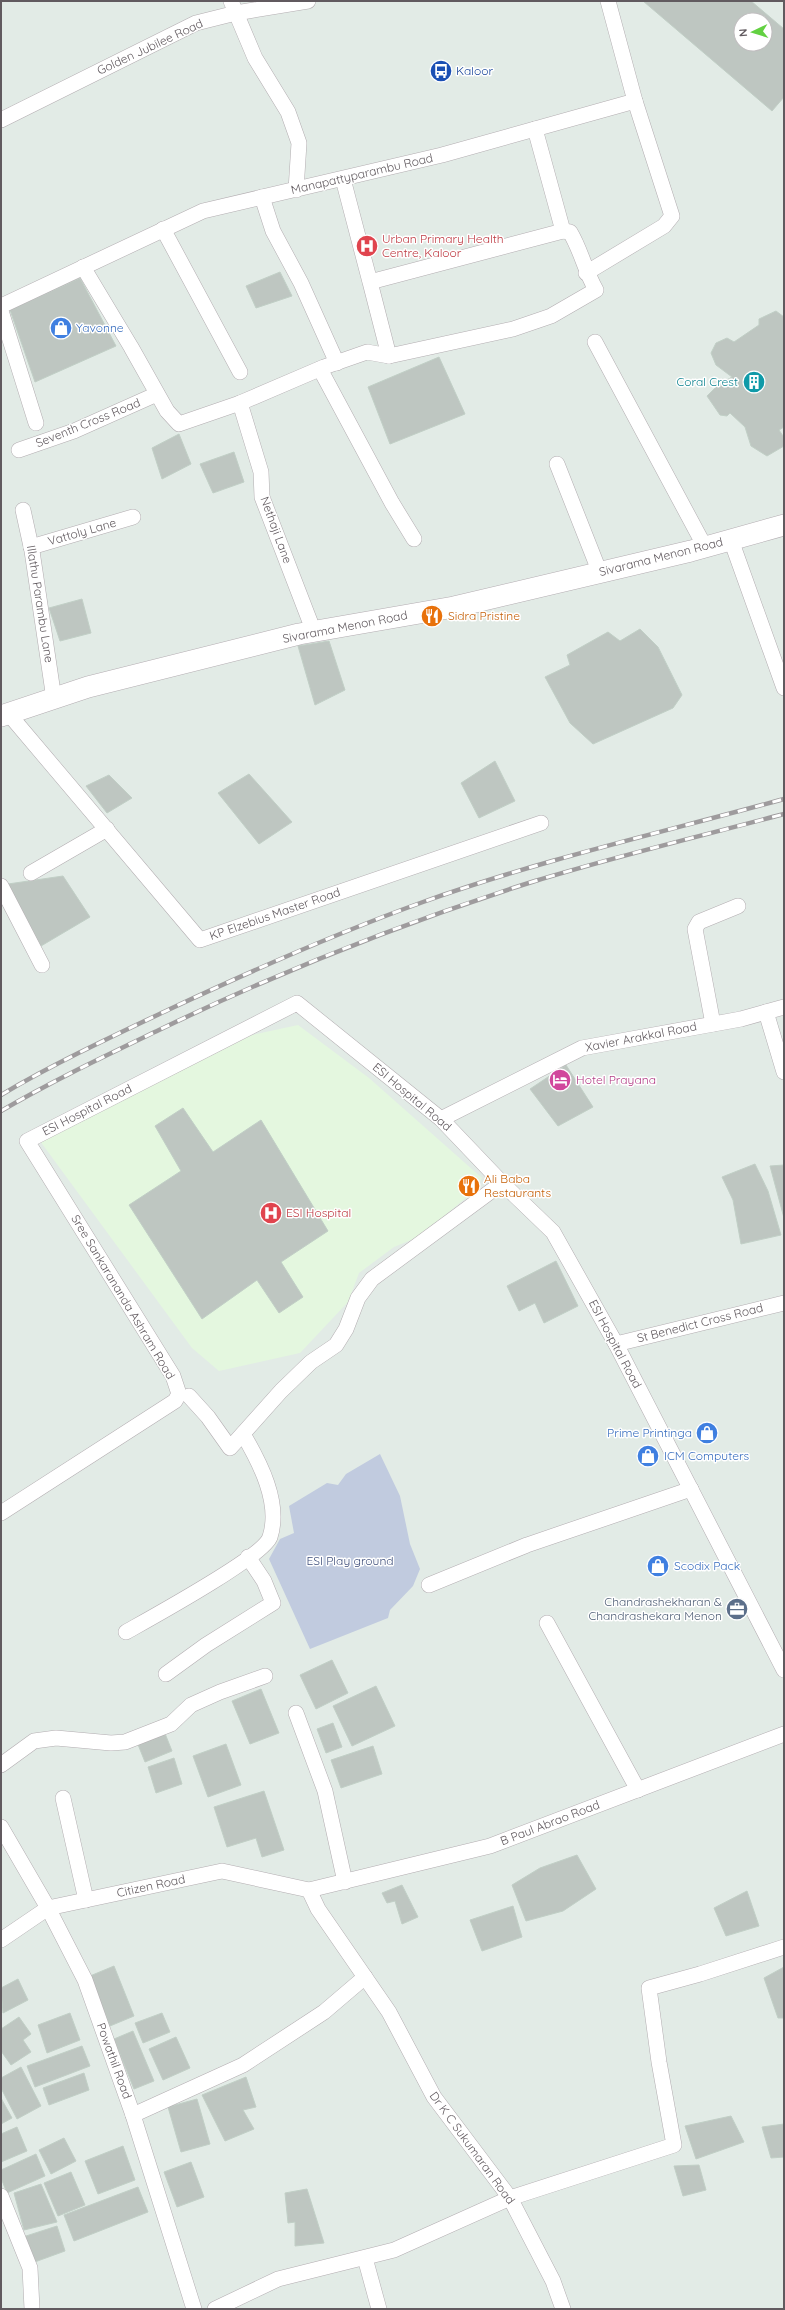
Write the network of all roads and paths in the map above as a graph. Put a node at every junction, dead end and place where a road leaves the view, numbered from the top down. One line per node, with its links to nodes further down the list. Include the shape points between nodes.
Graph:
1 (308, 1): 3 (street, Golden Jubilee Road)
2 (608, 1): 4 (street)
3 (234, 7): 5 (street, Golden Jubilee Road, via 196,23); 8 (street, via 255,58 288,112 299,142)
4 (635, 101): 6 (street, Manapattyparambu Road); 13 (street, via 672,216 664,226)
5 (1, 120)
6 (535, 129): 7 (street, Manapattyparambu Road); 11 (street)
7 (343, 179): 8 (street, Manapattyparambu Road); 14 (street)
8 (296, 190): 9 (street, Manapattyparambu Road)
9 (262, 198): 10 (street, Manapattyparambu Road, via 202,211); 19 (street, via 273,231 301,283)
10 (164, 229): 12 (street, Manapattyparambu Road); 21 (street)
11 (563, 231): 13 (street, via 570,232 574,239); 14 (street)
12 (83, 267): 15 (street, Manapattyparambu Road); 22 (street)
13 (586, 273): 18 (street, via 596,290 551,316 513,329)
14 (370, 282): 18 (street)
15 (1, 306)
16 (1, 311): 24 (street)
17 (595, 342): 33 (street)
18 (389, 356): 19 (street, via 367,352)
19 (337, 363): 20 (street)
20 (320, 369): 23 (street); 30 (street)
21 (240, 372)
22 (157, 394): 23 (street, via 179,424); 25 (street, Seventh Cross Road, via 74,431)
23 (240, 403): 35 (street, Nethaji Lane, via 261,472 262,497)
24 (36, 423)
25 (19, 450)
26 (557, 464): 34 (street)
27 (23, 510): 32 (street, Illathu Parambu Lane)
28 (133, 517): 32 (street, Vattoly Lane)
29 (784, 525): 31 (street, Sivarama Menon Road)
30 (414, 539)
31 (730, 540): 33 (street, Sivarama Menon Road); 36 (street)
32 (31, 547): 38 (street, Illathu Parambu Lane)
33 (705, 547): 34 (street, Sivarama Menon Road)
34 (600, 572): 35 (street, Sivarama Menon Road, via 454,607)
35 (314, 632): 38 (street, Sivarama Menon Road, via 88,687)
36 (780, 666): 37 (street)
37 (784, 688)
38 (54, 699): 39 (street, Sivarama Menon Road)
39 (5, 714): 41 (street, KP Elzebius Master Road)
40 (541, 823): 41 (street, KP Elzebius Master Road, via 200,940)
41 (106, 829): 42 (street)
42 (31, 873)
43 (1, 886): 45 (street)
44 (738, 906): 48 (street, via 699,922 695,929)
45 (42, 965)
46 (784, 1007): 47 (street, Xavier Arakkal Road)
47 (766, 1012): 48 (street, Xavier Arakkal Road); 49 (street)
48 (714, 1024): 50 (street, Xavier Arakkal Road, via 582,1048)
49 (784, 1072)
50 (441, 1120): 51 (street, ESI Hospital Road, via 297,1003); 52 (street, ESI Hospital Road)
51 (27, 1140): 58 (street, Sree Sankarananda Ashram Road, via 173,1376 179,1394 175,1401)
52 (502, 1183): 54 (street, ESI Hospital Road, via 553,1232); 56 (street, via 372,1279 358,1298 346,1330 336,1345 280,1390)
53 (784, 1303): 54 (street, St Benedict Cross Road)
54 (616, 1344): 57 (street, ESI Hospital Road)
55 (189, 1396): 56 (street, via 230,1448)
56 (243, 1434): 59 (street, via 264,1479 274,1520 270,1539)
57 (691, 1489): 60 (street, via 527,1545); 63 (street, ESI Hospital Road)
58 (1, 1513)
59 (248, 1557): 62 (street, via 168,1609); 64 (street, via 264,1581 273,1603 206,1645)
60 (429, 1585)
61 (547, 1623): 69 (street)
62 (126, 1632)
63 (784, 1670)
64 (166, 1674)
65 (265, 1676): 68 (street, via 191,1705 171,1724 125,1742 56,1738 34,1742)
66 (296, 1713): 72 (street, via 325,1791)
67 (784, 1734): 69 (street, B Paul Abrao Road)
68 (1, 1765)
69 (638, 1790): 72 (street, B Paul Abrao Road, via 490,1846)
70 (63, 1798): 74 (street)
71 (1, 1827): 75 (street, Powathil Road)
72 (345, 1882): 73 (street, B Paul Abrao Road)
73 (309, 1890): 74 (street, Citizen Road, via 222,1871); 78 (street, Dr K C Sukumaran Road, via 318,1909)
74 (86, 1900): 75 (street, Citizen Road)
75 (48, 1908): 76 (street, Citizen Road); 79 (street, Powathil Road, via 85,1980)
76 (1, 1940)
77 (784, 1947): 80 (street, via 649,1988 674,2145)
78 (365, 1978): 79 (street, via 324,2012 243,2065); 80 (street, Dr K C Sukumaran Road, via 389,2012 434,2097)
79 (133, 2115): 84 (street, Powathil Road)
80 (510, 2198): 82 (street, via 394,2250); 87 (street, Dr K C Sukumaran Road, via 553,2281)
81 (3, 2205): 83 (street, via 30,2268)
82 (366, 2258): 85 (street, via 278,2279); 86 (street)
83 (32, 2309)
84 (194, 2309)
85 (215, 2309)
86 (379, 2309)
87 (563, 2309)

